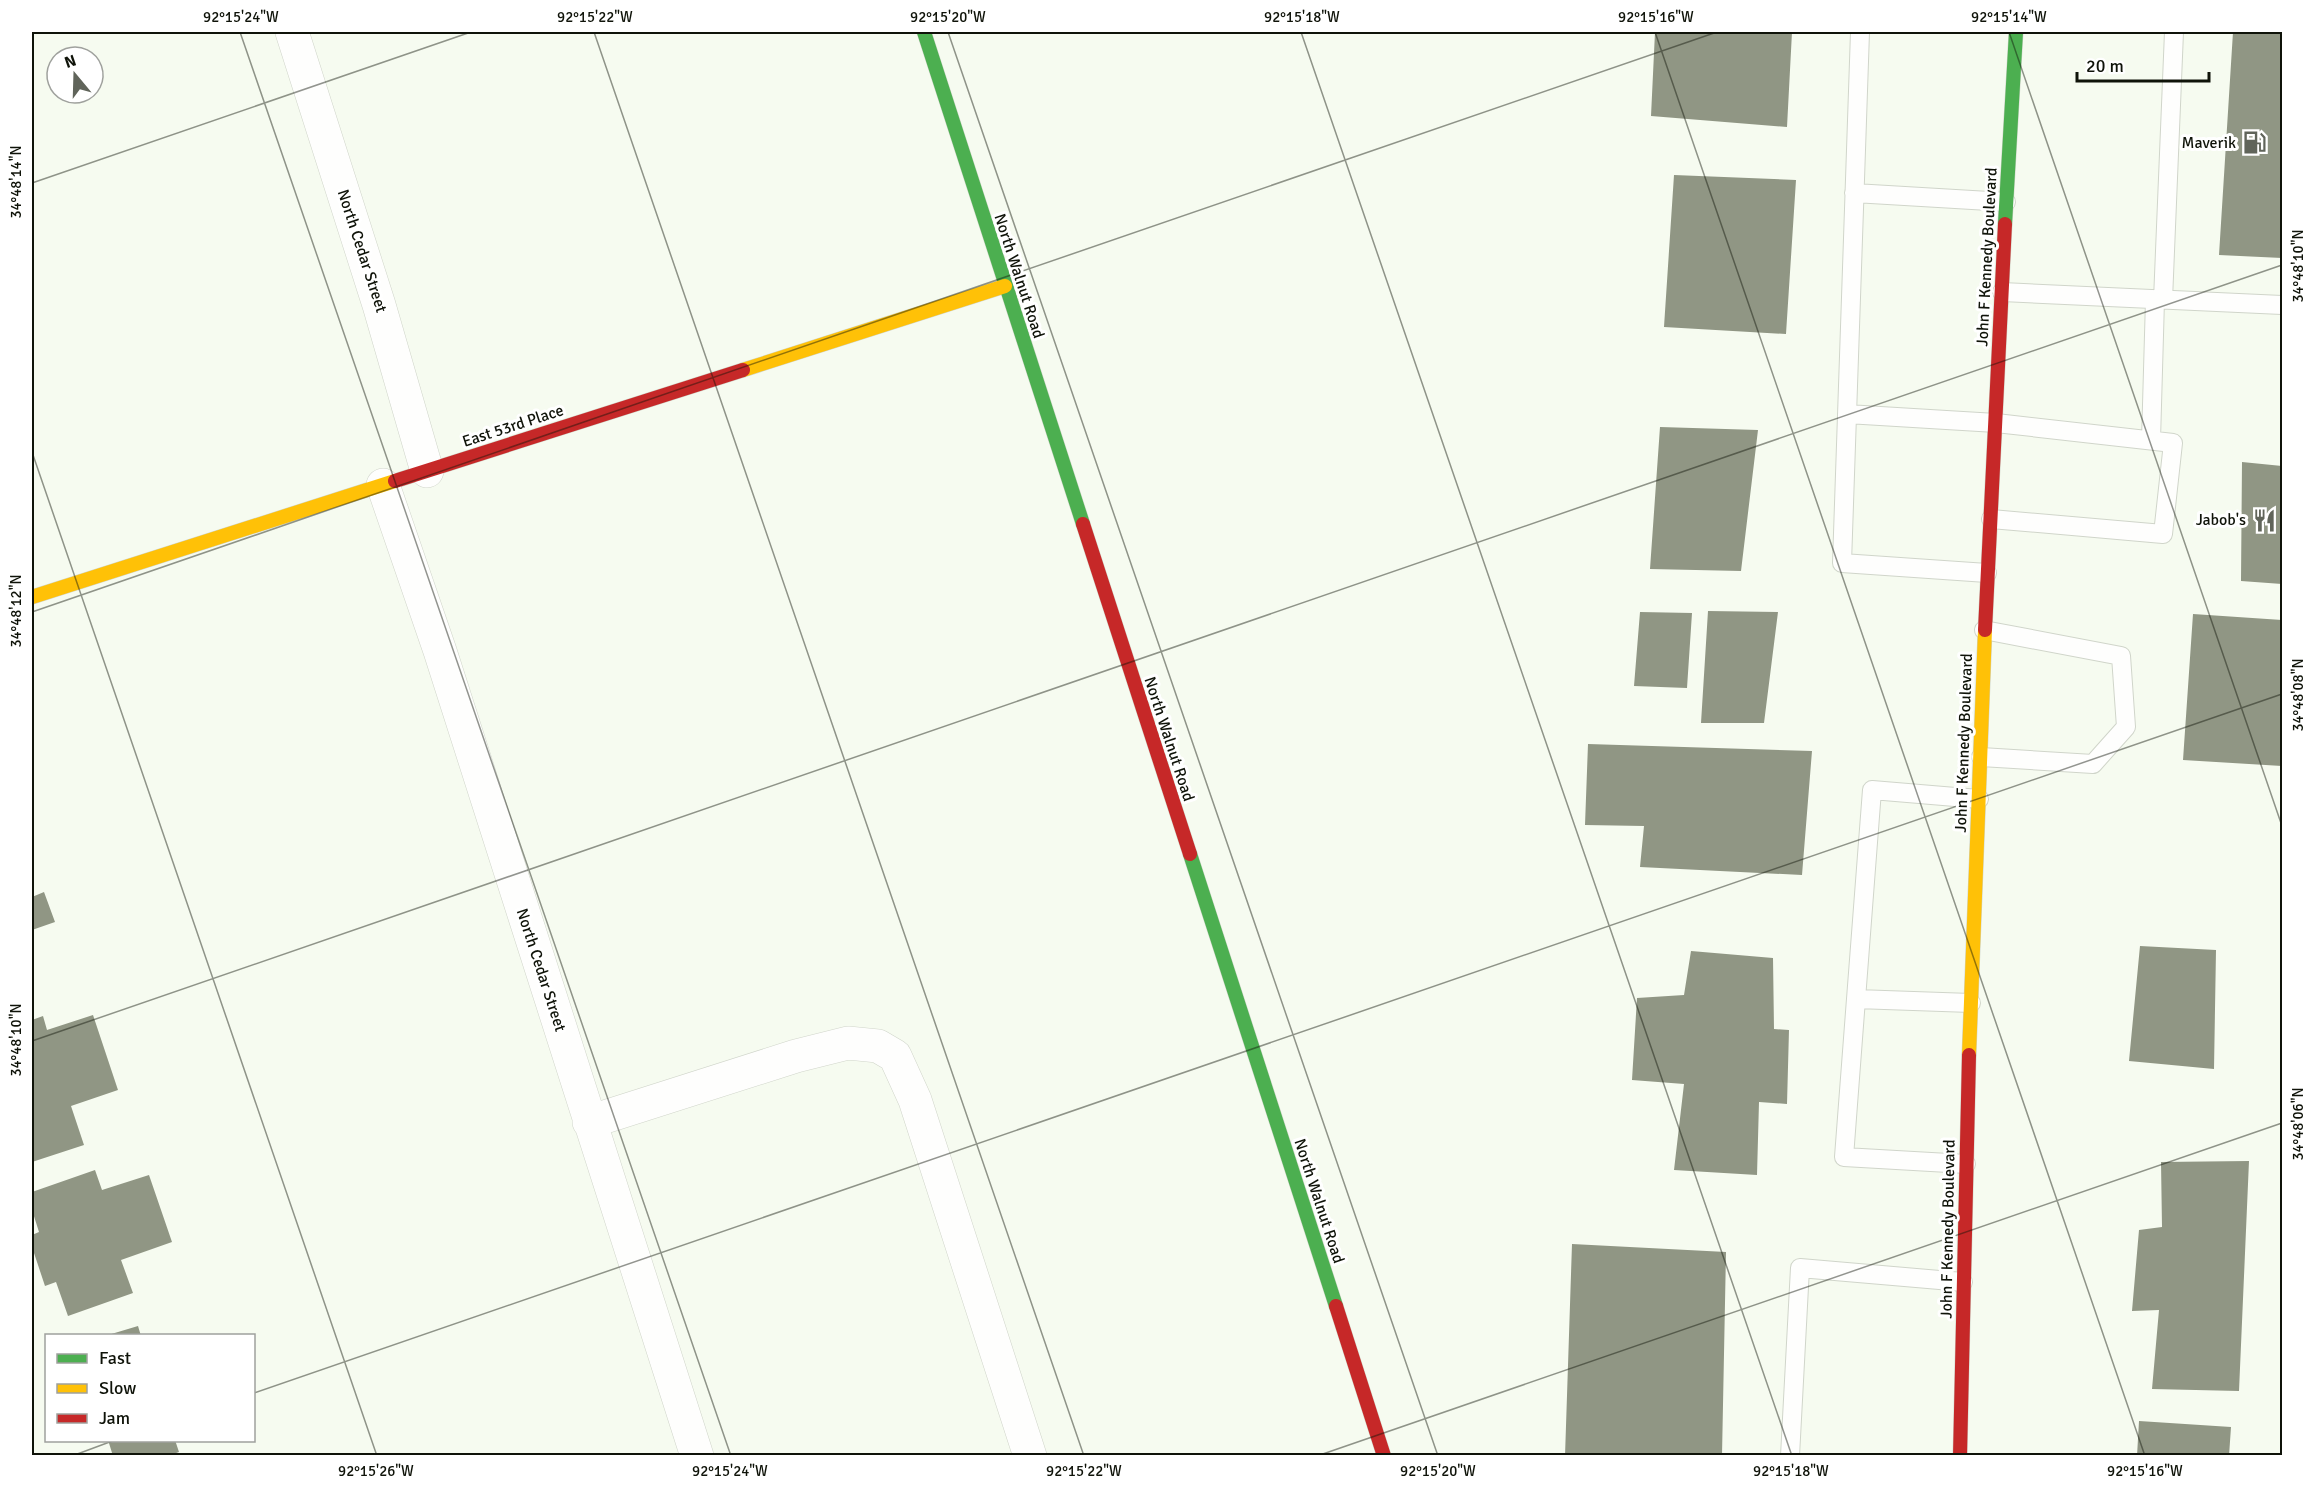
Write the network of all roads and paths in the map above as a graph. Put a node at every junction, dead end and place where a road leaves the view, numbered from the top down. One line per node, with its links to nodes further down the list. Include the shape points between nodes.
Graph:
1 (292, 32): 15 (street, North Cedar Street)
2 (924, 32): 8 (street, North Walnut Road)
3 (1860, 32): 6 (lane)
4 (2016, 32): 7 (street, John F Kennedy Boulevard)
5 (2174, 32): 10 (lane)
6 (1854, 193): 7 (lane); 12 (lane)
7 (2006, 202): 9 (street, John F Kennedy Boulevard)
8 (1005, 286): 15 (street, East 53rd Place); 30 (street, North Walnut Road)
9 (2002, 292): 10 (lane); 13 (street, John F Kennedy Boulevard)
10 (2159, 300): 11 (lane); 14 (lane)
11 (2283, 305)
12 (1847, 414): 13 (lane); 18 (lane, via 1842,563)
13 (1996, 423): 14 (lane); 17 (street, John F Kennedy Boulevard)
14 (2151, 440): 17 (lane, via 2173,443 2163,534)
15 (427, 471): 16 (street, East 53rd Place)
16 (383, 485): 19 (street, East 53rd Place); 25 (street, North Cedar Street, via 440,651)
17 (1991, 519): 18 (street, John F Kennedy Boulevard)
18 (1987, 573): 20 (street, John F Kennedy Boulevard)
19 (32, 597)
20 (1984, 630): 21 (street, John F Kennedy Boulevard); 21 (lane, via 2121,657 2126,727 2093,764)
21 (1981, 757): 22 (street, John F Kennedy Boulevard)
22 (1980, 799): 23 (lane, via 1872,790); 24 (street, John F Kennedy Boulevard)
23 (1856, 999): 24 (lane); 26 (lane, via 1844,1157)
24 (1971, 1003): 26 (street, John F Kennedy Boulevard)
25 (589, 1122): 28 (street, North Cedar Street); 29 (street, via 848,1043 878,1046 895,1056 915,1100)
26 (1966, 1164): 27 (street, John F Kennedy Boulevard)
27 (1963, 1282): 31 (lane, via 1800,1268); 32 (street, John F Kennedy Boulevard)
28 (697, 1455)
29 (1030, 1455)
30 (1384, 1455)
31 (1790, 1455)
32 (1960, 1455)

